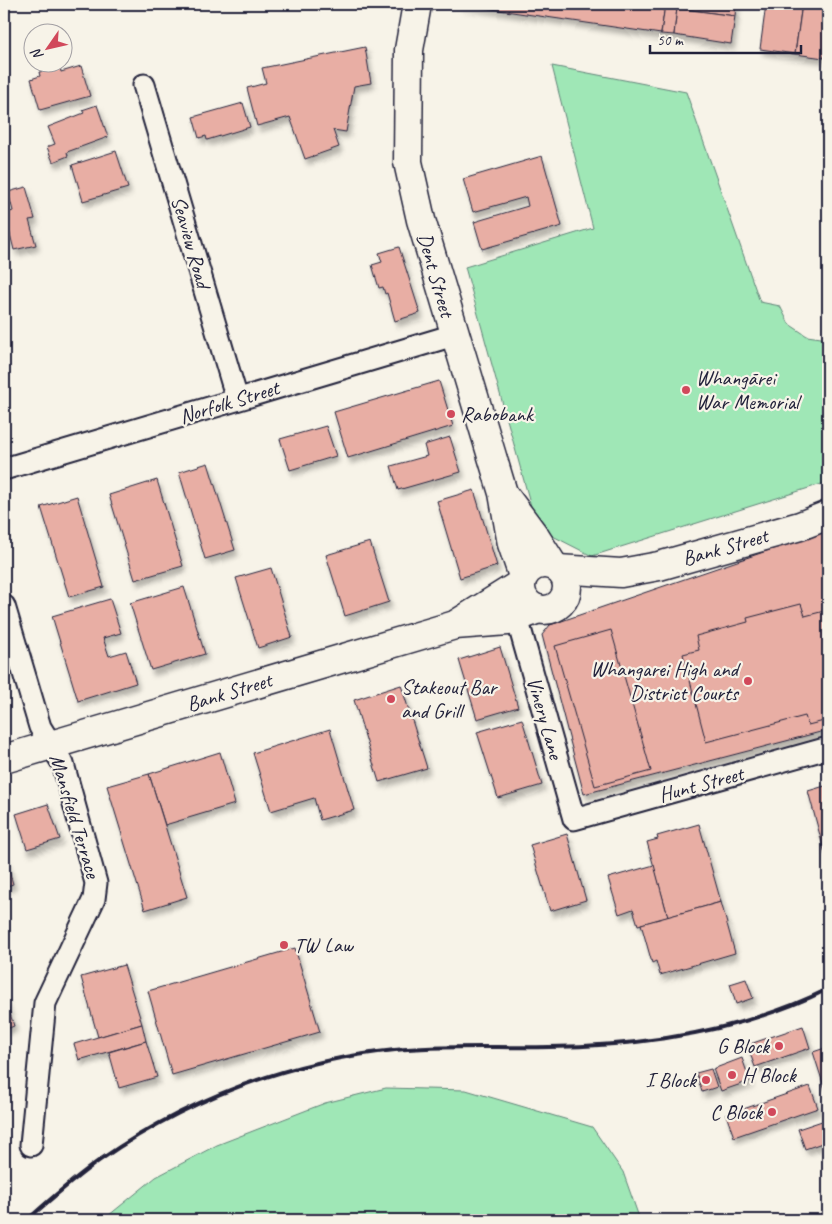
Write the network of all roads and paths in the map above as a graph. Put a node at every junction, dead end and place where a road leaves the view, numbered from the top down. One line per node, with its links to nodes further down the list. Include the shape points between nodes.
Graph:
1 (403, 4): 3 (main road, Dent Street)
2 (417, 4): 3 (main road, Dent Street)
3 (409, 50): 5 (main road, Dent Street, via 408,162 419,213)
4 (144, 85): 6 (street, Seaview Road)
5 (454, 334): 6 (street, Norfolk Street); 8 (main road, Dent Street)
6 (237, 399): 7 (street, Norfolk Street)
7 (4, 468)
8 (502, 493): 10 (main road, Dent Street); 12 (main road, Dent Street)
9 (828, 514): 11 (main road, Bank Street, via 800,526 659,566)
10 (556, 567): 11 (main road, Bank Street); 12 (main road, via 539,564 527,570); 14 (main road, via 563,574 567,587)
11 (621, 573): 14 (main road, Bank Street)
12 (517, 584): 14 (main road, via 526,602); 15 (main road, Bank Street)
13 (4, 606): 16 (street, Mansfield Terrace, via 40,727)
14 (539, 609): 15 (main road, Bank Street, via 497,623); 19 (street, Vinery Lane)
15 (455, 625): 16 (main road, Bank Street)
16 (52, 745): 18 (main road, Bank Street); 20 (street, Mansfield Terrace, via 63,764 97,891 45,1003)
17 (828, 748): 19 (street, Hunt Street)
18 (4, 759)
19 (574, 819)
20 (30, 1145)

